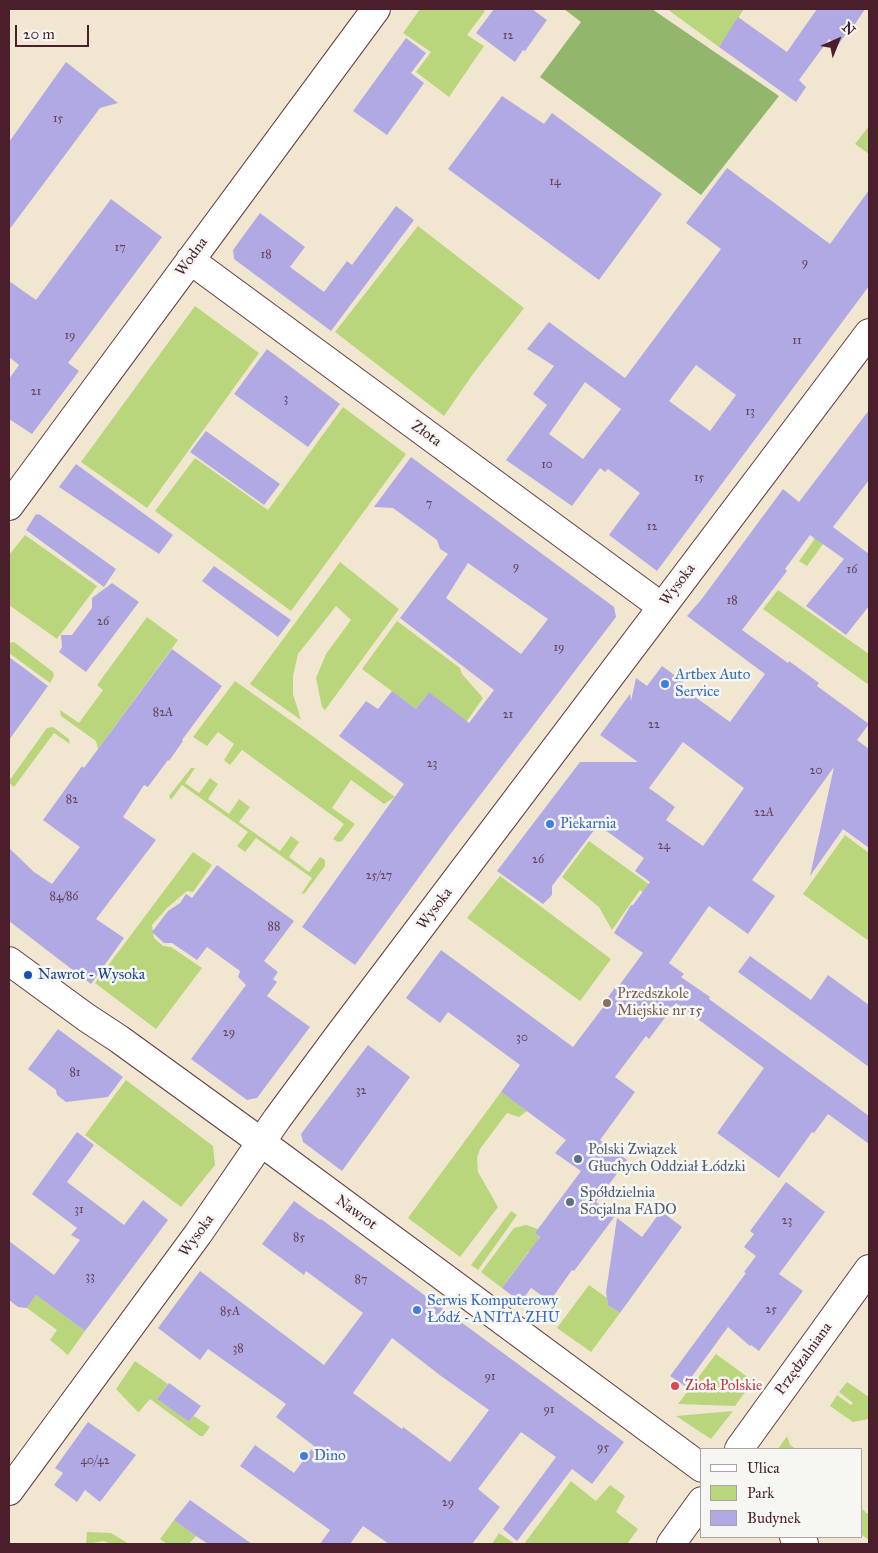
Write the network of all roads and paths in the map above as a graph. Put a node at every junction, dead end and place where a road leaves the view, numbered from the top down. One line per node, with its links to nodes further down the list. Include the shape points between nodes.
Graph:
1 (376, 9): 2 (street, Wodna)
2 (190, 260): 4 (street, Wodna); 5 (street, Złota)
3 (869, 333): 5 (street, Wysoka)
4 (9, 506)
5 (662, 607): 7 (street, Wysoka)
6 (9, 961): 7 (street, Nawrot)
7 (261, 1142): 10 (street, Nawrot); 11 (street, Wysoka, via 198,1234)
8 (869, 1269): 9 (street, Przędzalniana)
9 (740, 1448)
10 (700, 1467)
11 (9, 1490)
12 (700, 1504): 13 (street)
13 (671, 1544)

